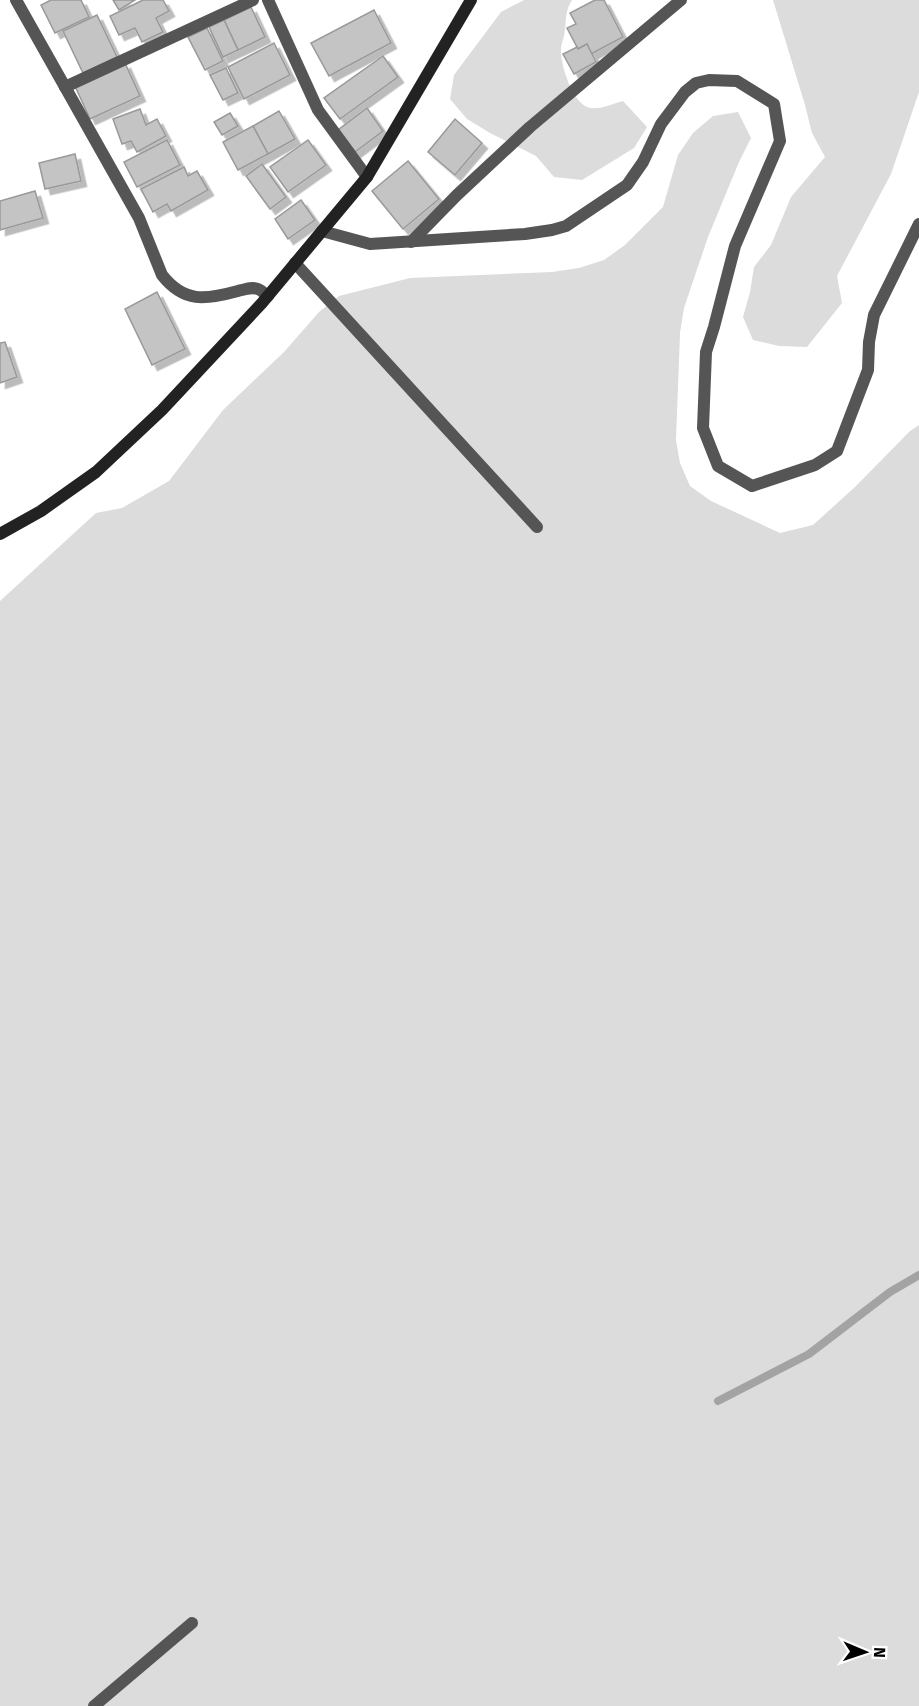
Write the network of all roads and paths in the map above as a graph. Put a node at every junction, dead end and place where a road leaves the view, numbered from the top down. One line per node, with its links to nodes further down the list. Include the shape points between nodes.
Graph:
1 (16, 0): 6 (street)
2 (253, 0): 6 (street)
3 (268, 0): 7 (street, via 318,110)
4 (471, 0): 7 (main road)
5 (681, 0): 10 (street, via 530,127)
6 (65, 87): 12 (street, via 139,218 168,283 198,298 253,288)
7 (367, 177): 9 (main road)
8 (919, 224): 10 (street, via 874,315 868,370 837,451 815,465 752,486 718,466 703,428 706,352 735,246 780,141 774,104 737,81 696,83 661,124 627,185 566,226 525,234)
9 (322, 231): 10 (street, via 370,244); 11 (main road)
10 (411, 242)
11 (295, 263): 12 (main road); 13 (street)
12 (268, 296): 14 (main road, via 162,410 96,472)
13 (537, 527)
14 (0, 534)
15 (192, 1623): 16 (street)
16 (94, 1706)

